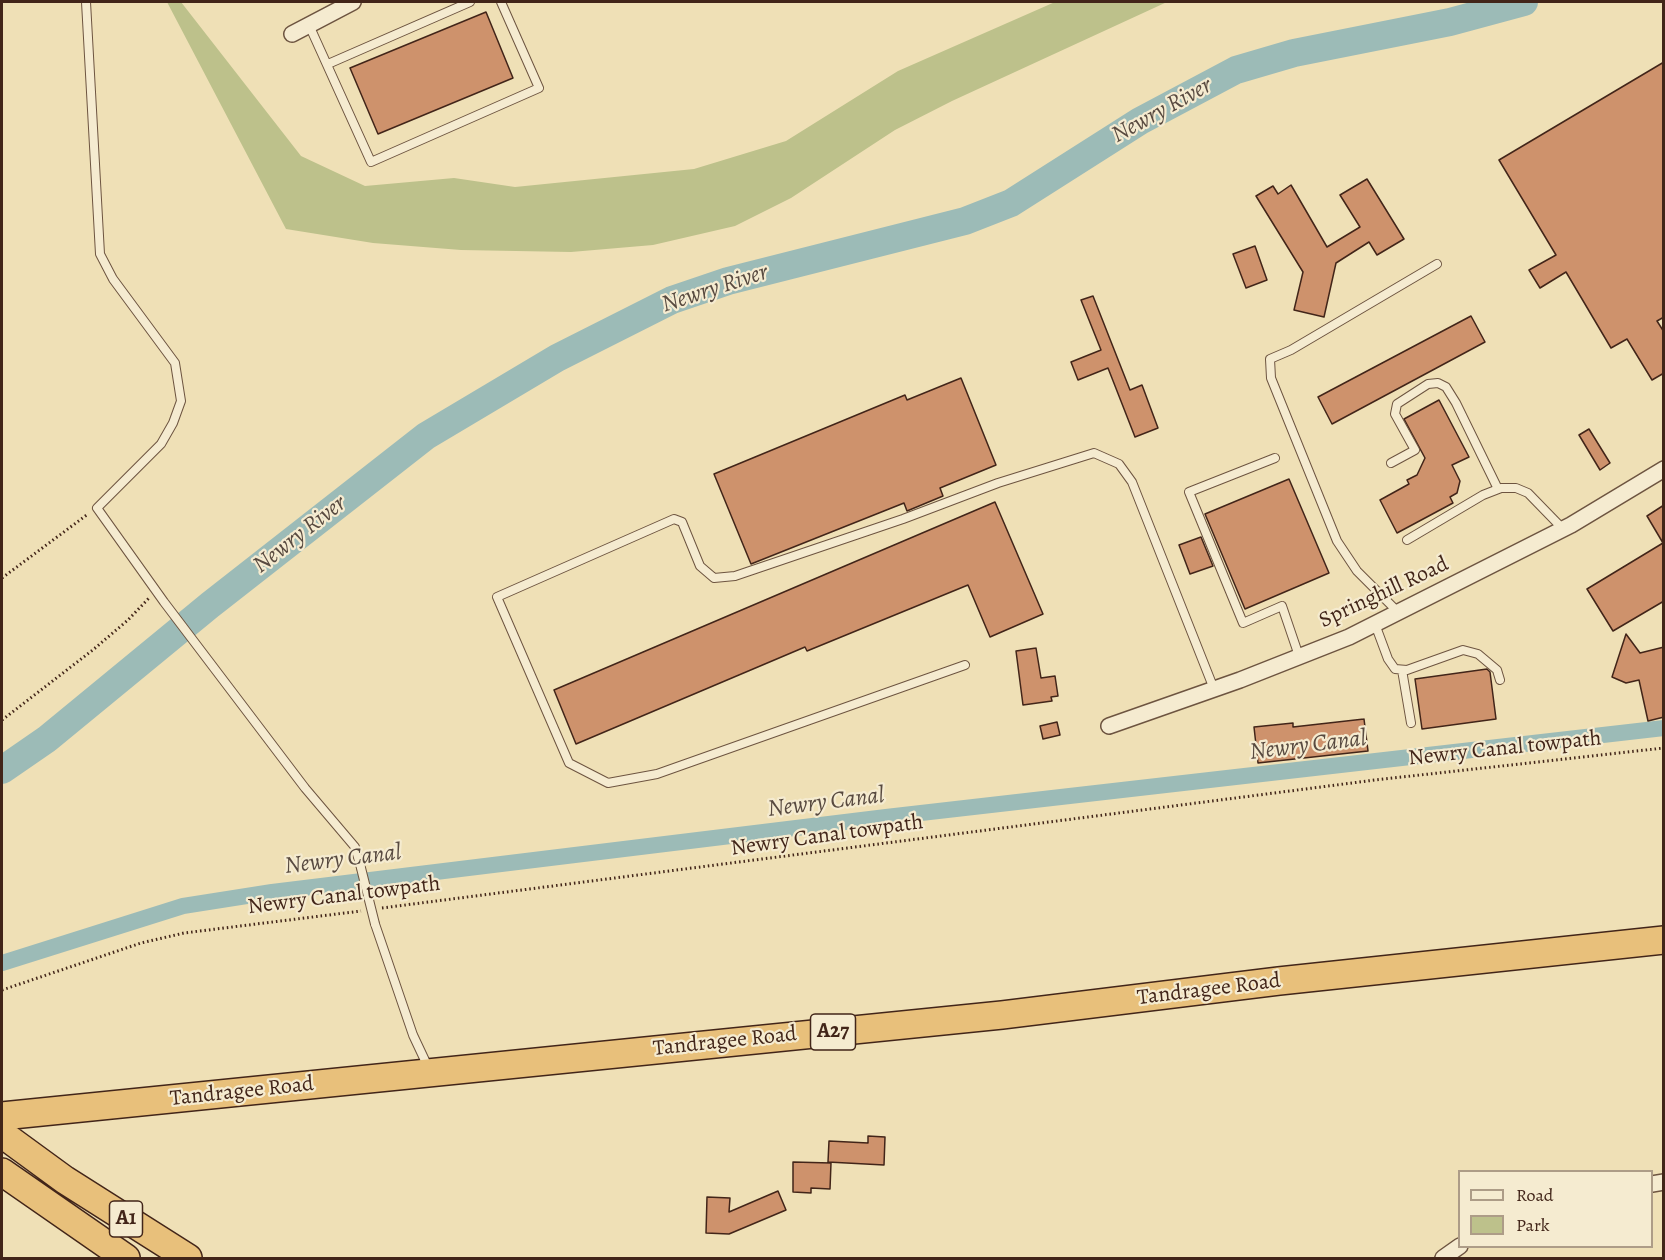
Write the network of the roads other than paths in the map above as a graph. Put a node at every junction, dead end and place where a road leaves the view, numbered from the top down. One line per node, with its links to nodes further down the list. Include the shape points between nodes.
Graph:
1 (86, 2): 25 (lane, bridge, via 98,242 113,279 175,363 181,401 161,444 97,508 305,788 355,847 375,924 413,1035)
2 (470, 2): 7 (lane)
3 (501, 2): 7 (lane, via 539,88 371,162)
4 (346, 3): 5 (street)
5 (309, 25): 6 (street); 7 (lane)
6 (292, 34)
7 (328, 63)
8 (1437, 264): 15 (lane, via 1270,359 1271,378 1337,542 1358,571)
9 (1275, 458): 17 (lane, via 1189,492 1243,622 1282,606)
10 (1390, 463): 12 (lane, via 1415,450 1395,414 1397,404 1428,384 1438,383 1446,387 1456,403)
11 (1664, 469): 13 (street, Springhill Road)
12 (1498, 489): 13 (lane, via 1516,488 1528,493); 14 (lane)
13 (1563, 529): 15 (street, Springhill Road)
14 (1407, 540)
15 (1398, 612): 16 (street, Springhill Road)
16 (1375, 624): 17 (street, Springhill Road); 19 (lane, via 1388,659 1395,669)
17 (1299, 656): 21 (street, Springhill Road)
18 (965, 665): 21 (lane, via 657,774 608,783 568,763 497,597 674,519 682,522 700,566 714,578 735,576 1094,453 1119,464 1132,482)
19 (1402, 670): 20 (lane, via 1463,650 1484,659 1497,670); 22 (lane)
20 (1500, 680)
21 (1214, 689): 23 (street, Springhill Road)
22 (1411, 723)
23 (1109, 726)
24 (1664, 940): 25 (highway, Tandragee Road / A27, via 1002,1015)
25 (430, 1071): 26 (highway, Tandragee Road / A27)
26 (2, 1116)
27 (2, 1134): 31 (highway, A1, via 65,1180)
28 (10, 1179): 30 (highway, A1)
29 (1458, 1247): 32 (street)
30 (126, 1258)
31 (188, 1258)
32 (1443, 1258)

